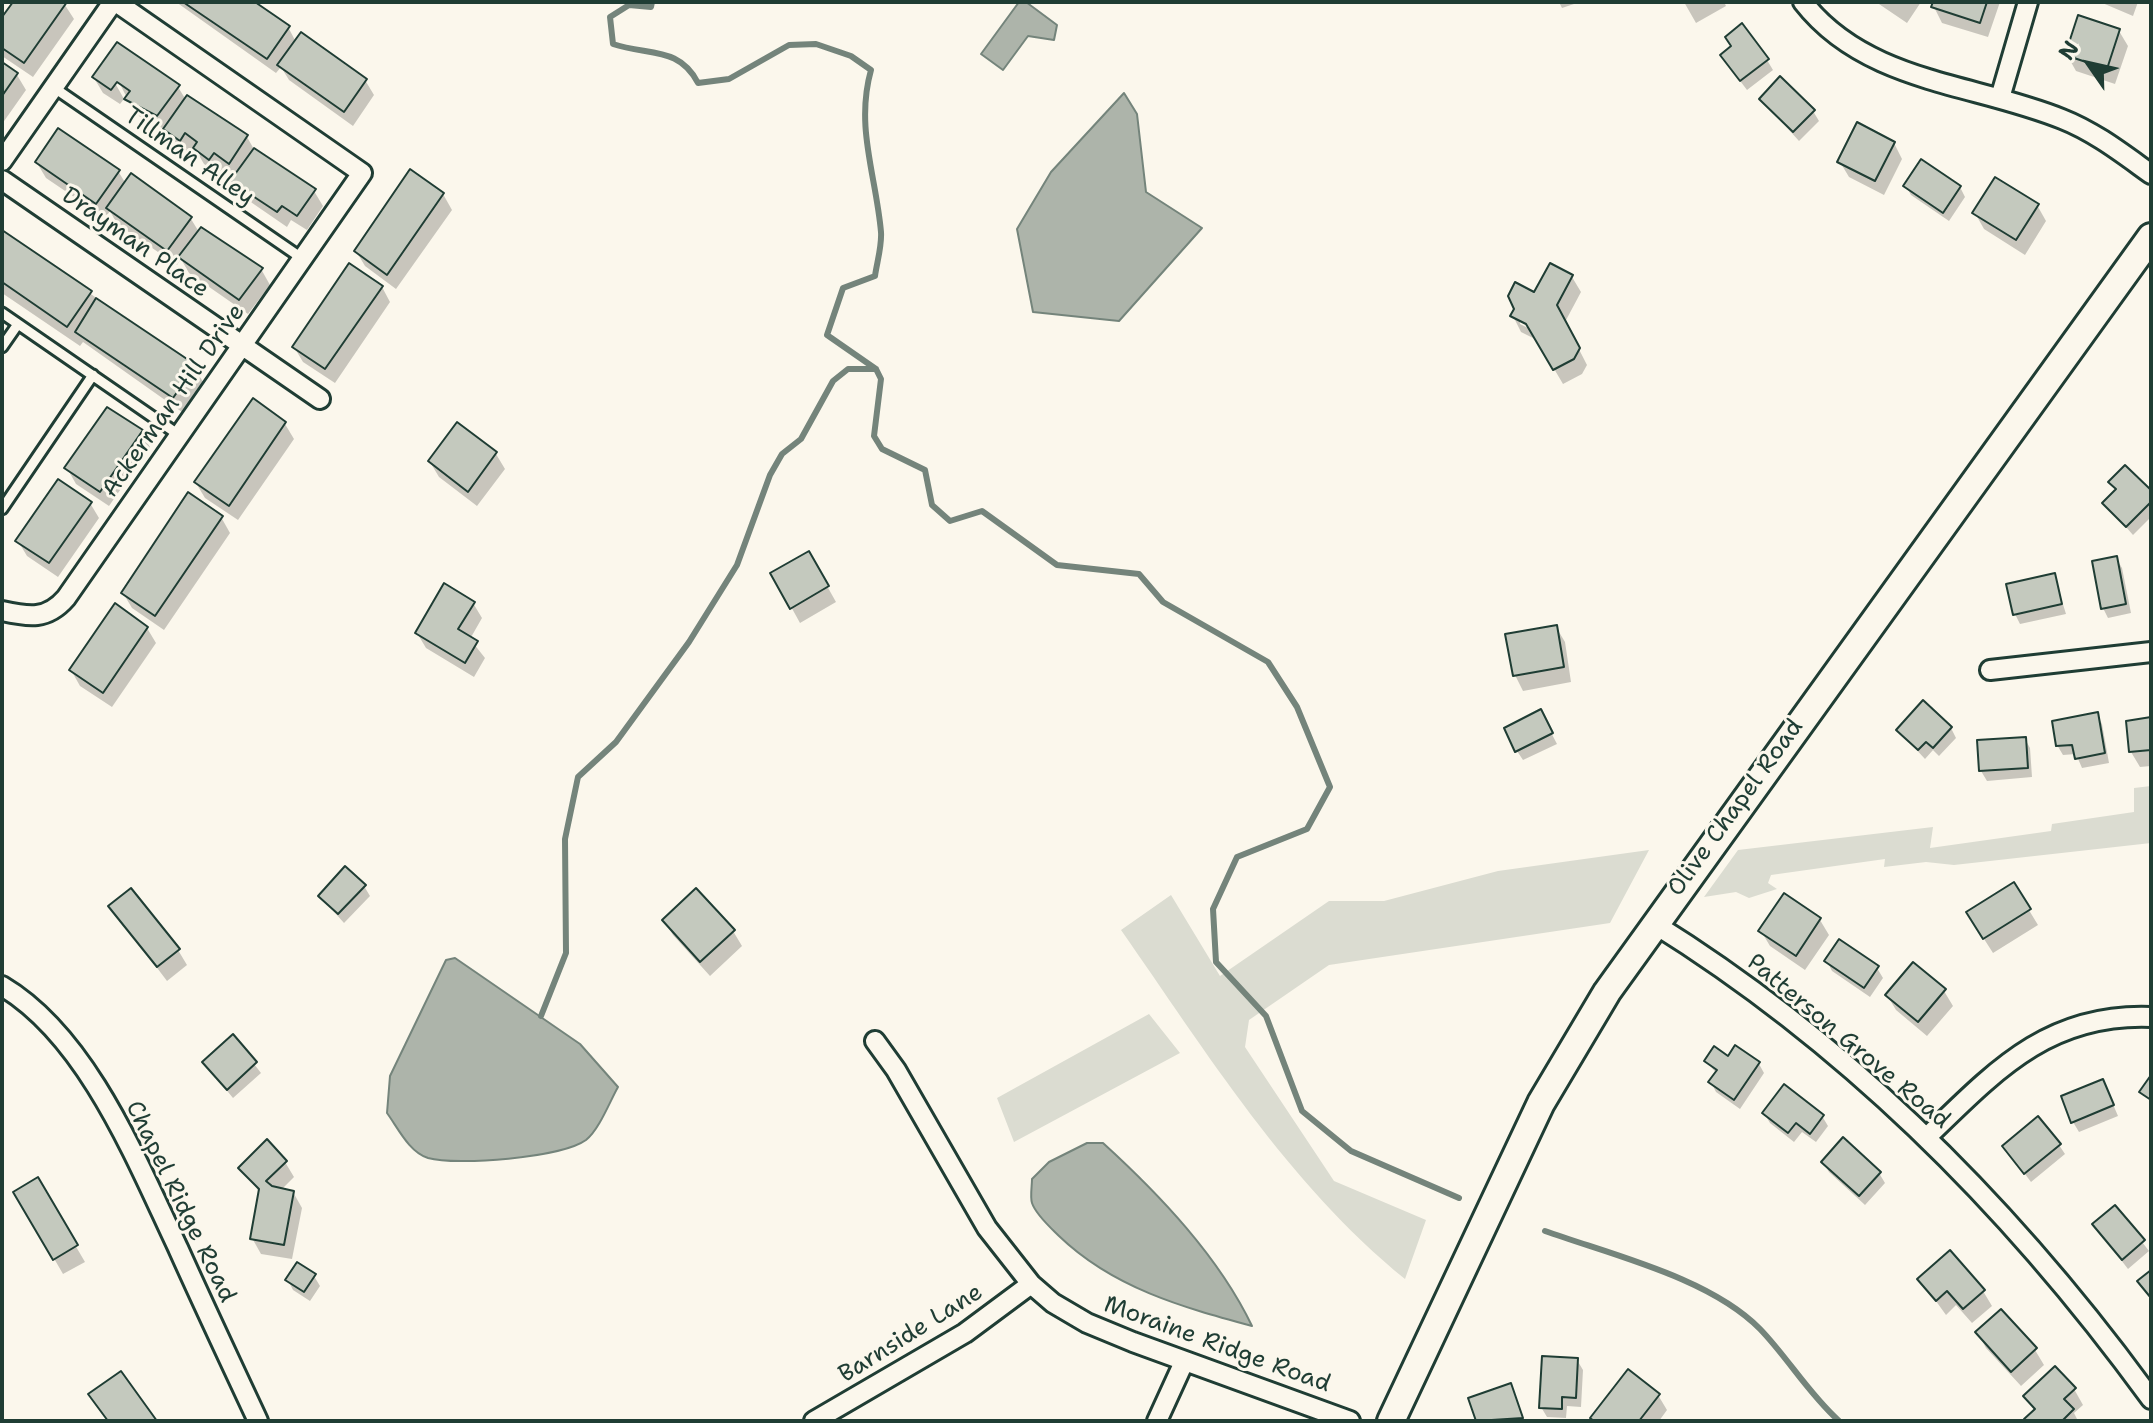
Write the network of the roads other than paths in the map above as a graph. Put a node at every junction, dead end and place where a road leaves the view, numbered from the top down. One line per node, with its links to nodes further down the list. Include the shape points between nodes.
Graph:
1 (114, 2): 4 (street); 10 (street, Ackerman Hill Drive, via 362,173)
2 (1803, 2): 5 (street, via 1869,58)
3 (2028, 2): 5 (street)
4 (53, 87): 6 (street); 10 (lane, Tillman Alley)
5 (2000, 98): 7 (street, via 2084,129)
6 (2, 161)
7 (2151, 174)
8 (2, 180): 13 (street, Drayman Place)
9 (2151, 237): 22 (main road, Olive Chapel Road)
10 (303, 259): 13 (street, Ackerman Hill Drive)
11 (2, 313): 12 (lane)
12 (18, 324): 14 (lane); 15 (lane)
13 (242, 346): 16 (street, Drayman Place); 17 (street, Ackerman Hill Drive)
14 (2, 347)
15 (93, 375): 17 (lane); 18 (lane)
16 (320, 399)
17 (179, 435): 19 (street, Ackerman Hill Drive, via 54,611 37,617)
18 (2, 509)
19 (2, 611)
20 (2151, 652): 21 (street)
21 (1990, 670)
22 (1653, 923): 26 (street, Patterson Grove Road, via 1771,1003); 34 (main road, Olive Chapel Road, via 1541,1103)
23 (2, 986): 30 (street, Chapel Ridge Road, via 65,1044 102,1099 133,1152)
24 (2151, 1017): 26 (street, via 2092,1021 2047,1037 1998,1070)
25 (875, 1041): 27 (street, Moraine Ridge Road, via 987,1228)
26 (1928, 1136): 29 (street, Patterson Grove Road, via 2030,1247)
27 (1031, 1284): 28 (street, Moraine Ridge Road, via 1087,1323); 31 (street, Barnside Lane, via 965,1333)
28 (1184, 1362): 32 (street); 33 (street, Moraine Ridge Road)
29 (2151, 1399)
30 (258, 1421)
31 (814, 1421)
32 (1157, 1421)
33 (1350, 1421)
34 (1391, 1421)

